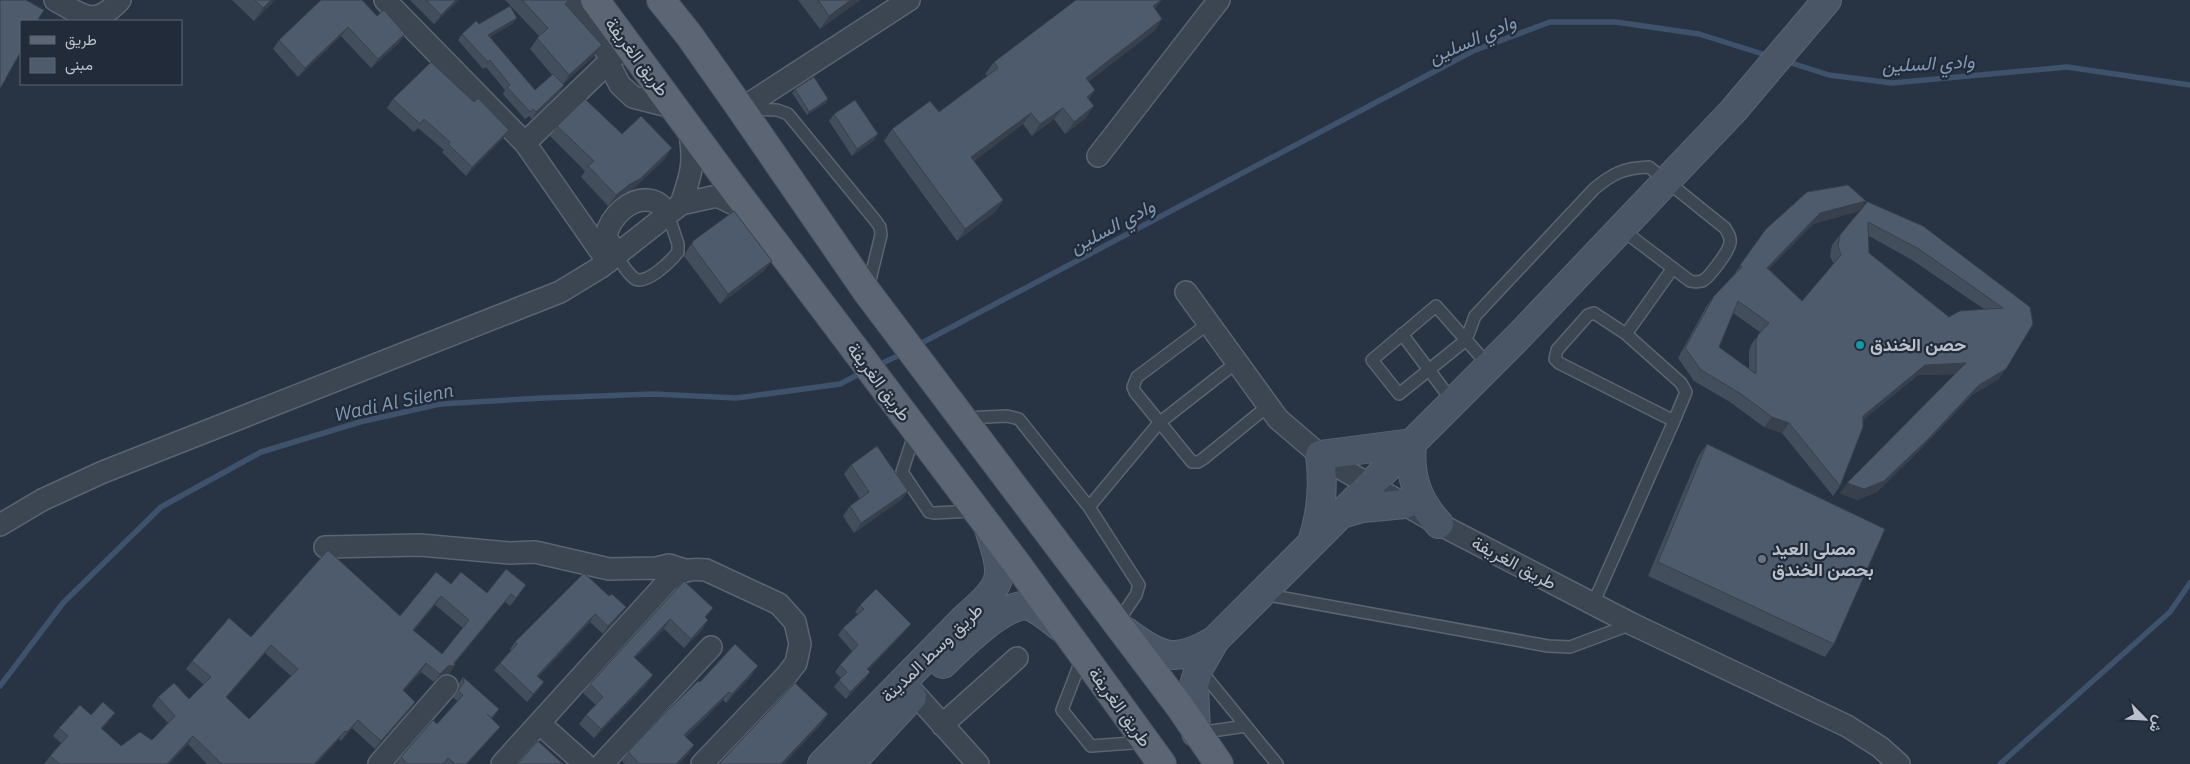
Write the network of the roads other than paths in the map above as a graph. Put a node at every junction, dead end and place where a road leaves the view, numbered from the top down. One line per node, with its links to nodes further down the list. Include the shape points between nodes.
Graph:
1 (55, 0): 2 (street, via 91,18 103,15)
2 (120, 0)
3 (386, 0): 13 (street)
4 (572, 0): 10 (street, via 608,54)
5 (595, 0): 10 (main road, طريق الغريفة)
6 (661, 0): 11 (main road)
7 (909, 0): 11 (street)
8 (1219, 0): 14 (street)
9 (1827, 0): 15 (street, via 1733,111)
10 (618, 53): 12 (main road, طريق الغريفة); 13 (street)
11 (741, 108): 21 (main road); 21 (lane, via 777,110 788,114 875,220 881,235)
12 (682, 118): 16 (street, via 694,154 691,175); 17 (main road, طريق الغريفة)
13 (525, 143): 19 (street)
14 (1098, 156)
15 (1667, 181): 18 (street); 20 (lane, via 1725,228 1730,244 1728,251 1701,281 1690,281); 26 (lane, via 1649,167 1629,168 1610,176 1475,316)
16 (675, 209): 17 (street, via 717,196); 19 (street); 19 (street, via 652,200 642,200 623,208 608,226 606,236); 19 (lane, via 678,252 650,278 634,278)
17 (758, 220): 35 (main road, طريق الغريفة)
18 (1621, 229): 20 (lane); 28 (street)
19 (612, 259): 44 (street, via 560,292 533,304 103,472 42,500)
20 (1673, 268): 25 (lane)
21 (868, 292): 32 (main road)
22 (1186, 292): 23 (street, طريق الغريفة)
23 (1209, 323): 27 (street, طريق الغريفة); 34 (lane, via 1136,377 1135,392)
24 (1402, 334): 26 (lane, via 1436,306); 29 (lane); 29 (lane, via 1372,360 1399,394)
25 (1626, 334): 33 (lane, via 1684,387 1686,392); 33 (lane, via 1591,313 1557,350 1555,359)
26 (1466, 340): 28 (lane); 29 (lane)
27 (1237, 362): 31 (street, طريق الغريفة); 34 (lane)
28 (1489, 366): 30 (street)
29 (1429, 370): 30 (lane)
30 (1453, 402): 36 (street)
31 (1268, 406): 34 (lane, via 1198,462 1187,458); 37 (street, طريق الغريفة)
32 (962, 418): 40 (lane, via 1007,416 1019,419); 50 (main road)
33 (1674, 421): 49 (lane)
34 (1159, 423): 40 (lane)
35 (916, 430): 42 (main road, طريق الغريفة); 42 (lane, via 902,472 926,508 934,513)
36 (1412, 444): 37 (street); 38 (street); 43 (street, via 1412,479 1427,511)
37 (1320, 456): 38 (street, طريق الغريفة); 45 (street, via 1321,508)
38 (1371, 484): 39 (street, طريق الغريفة); 41 (street)
39 (1405, 504): 41 (street, via 1362,508); 43 (street, طريق الغريفة)
40 (1089, 506): 50 (lane, via 1139,585)
41 (1341, 514): 45 (street)
42 (982, 518): 52 (main road, طريق الغريفة); 70 (street, طريق وسط المدينة, via 996,549 1000,572 990,596)
43 (1439, 524): 49 (street, طريق الغريفة)
44 (0, 525)
45 (1312, 542): 48 (street)
46 (324, 547): 47 (street, via 420,545 510,553 535,552 609,569 669,565)
47 (685, 570): 60 (street, via 668,581); 69 (street, via 706,570 778,604 795,622 800,644 791,670)
48 (1261, 594): 51 (lane, via 1548,646 1570,647); 53 (street)
49 (1593, 604): 51 (street, طريق الغريفة)
50 (1116, 624): 53 (street, via 1148,649 1167,654 1185,655); 63 (main road)
51 (1632, 624): 76 (street, طريق الغريفة, via 1847,726 1880,747)
52 (1062, 628): 55 (main road, طريق الغريفة); 59 (street, طريق وسط المدينة, via 1029,606 1018,606 996,617 948,659)
53 (1215, 640): 57 (street)
54 (711, 647): 68 (street)
55 (1083, 656): 64 (main road, طريق الغريفة); 64 (lane, via 1062,710 1091,746)
56 (1017, 658): 61 (street)
57 (1199, 668): 62 (lane); 63 (street, via 1194,685)
58 (447, 686): 65 (street)
59 (915, 694): 61 (street); 71 (street, طريق وسط المدينة)
60 (540, 724): 66 (street); 67 (street)
61 (942, 724): 72 (street)
62 (1246, 726): 63 (lane); 75 (lane)
63 (1196, 733): 74 (main road)
64 (1146, 742): 73 (main road, طريق الغريفة)
65 (379, 764)
66 (502, 764)
67 (585, 764)
68 (602, 764)
69 (702, 764)
70 (822, 764)
71 (850, 764)
72 (978, 764)
73 (1162, 764)
74 (1219, 764)
75 (1277, 764)
76 (1898, 764)

